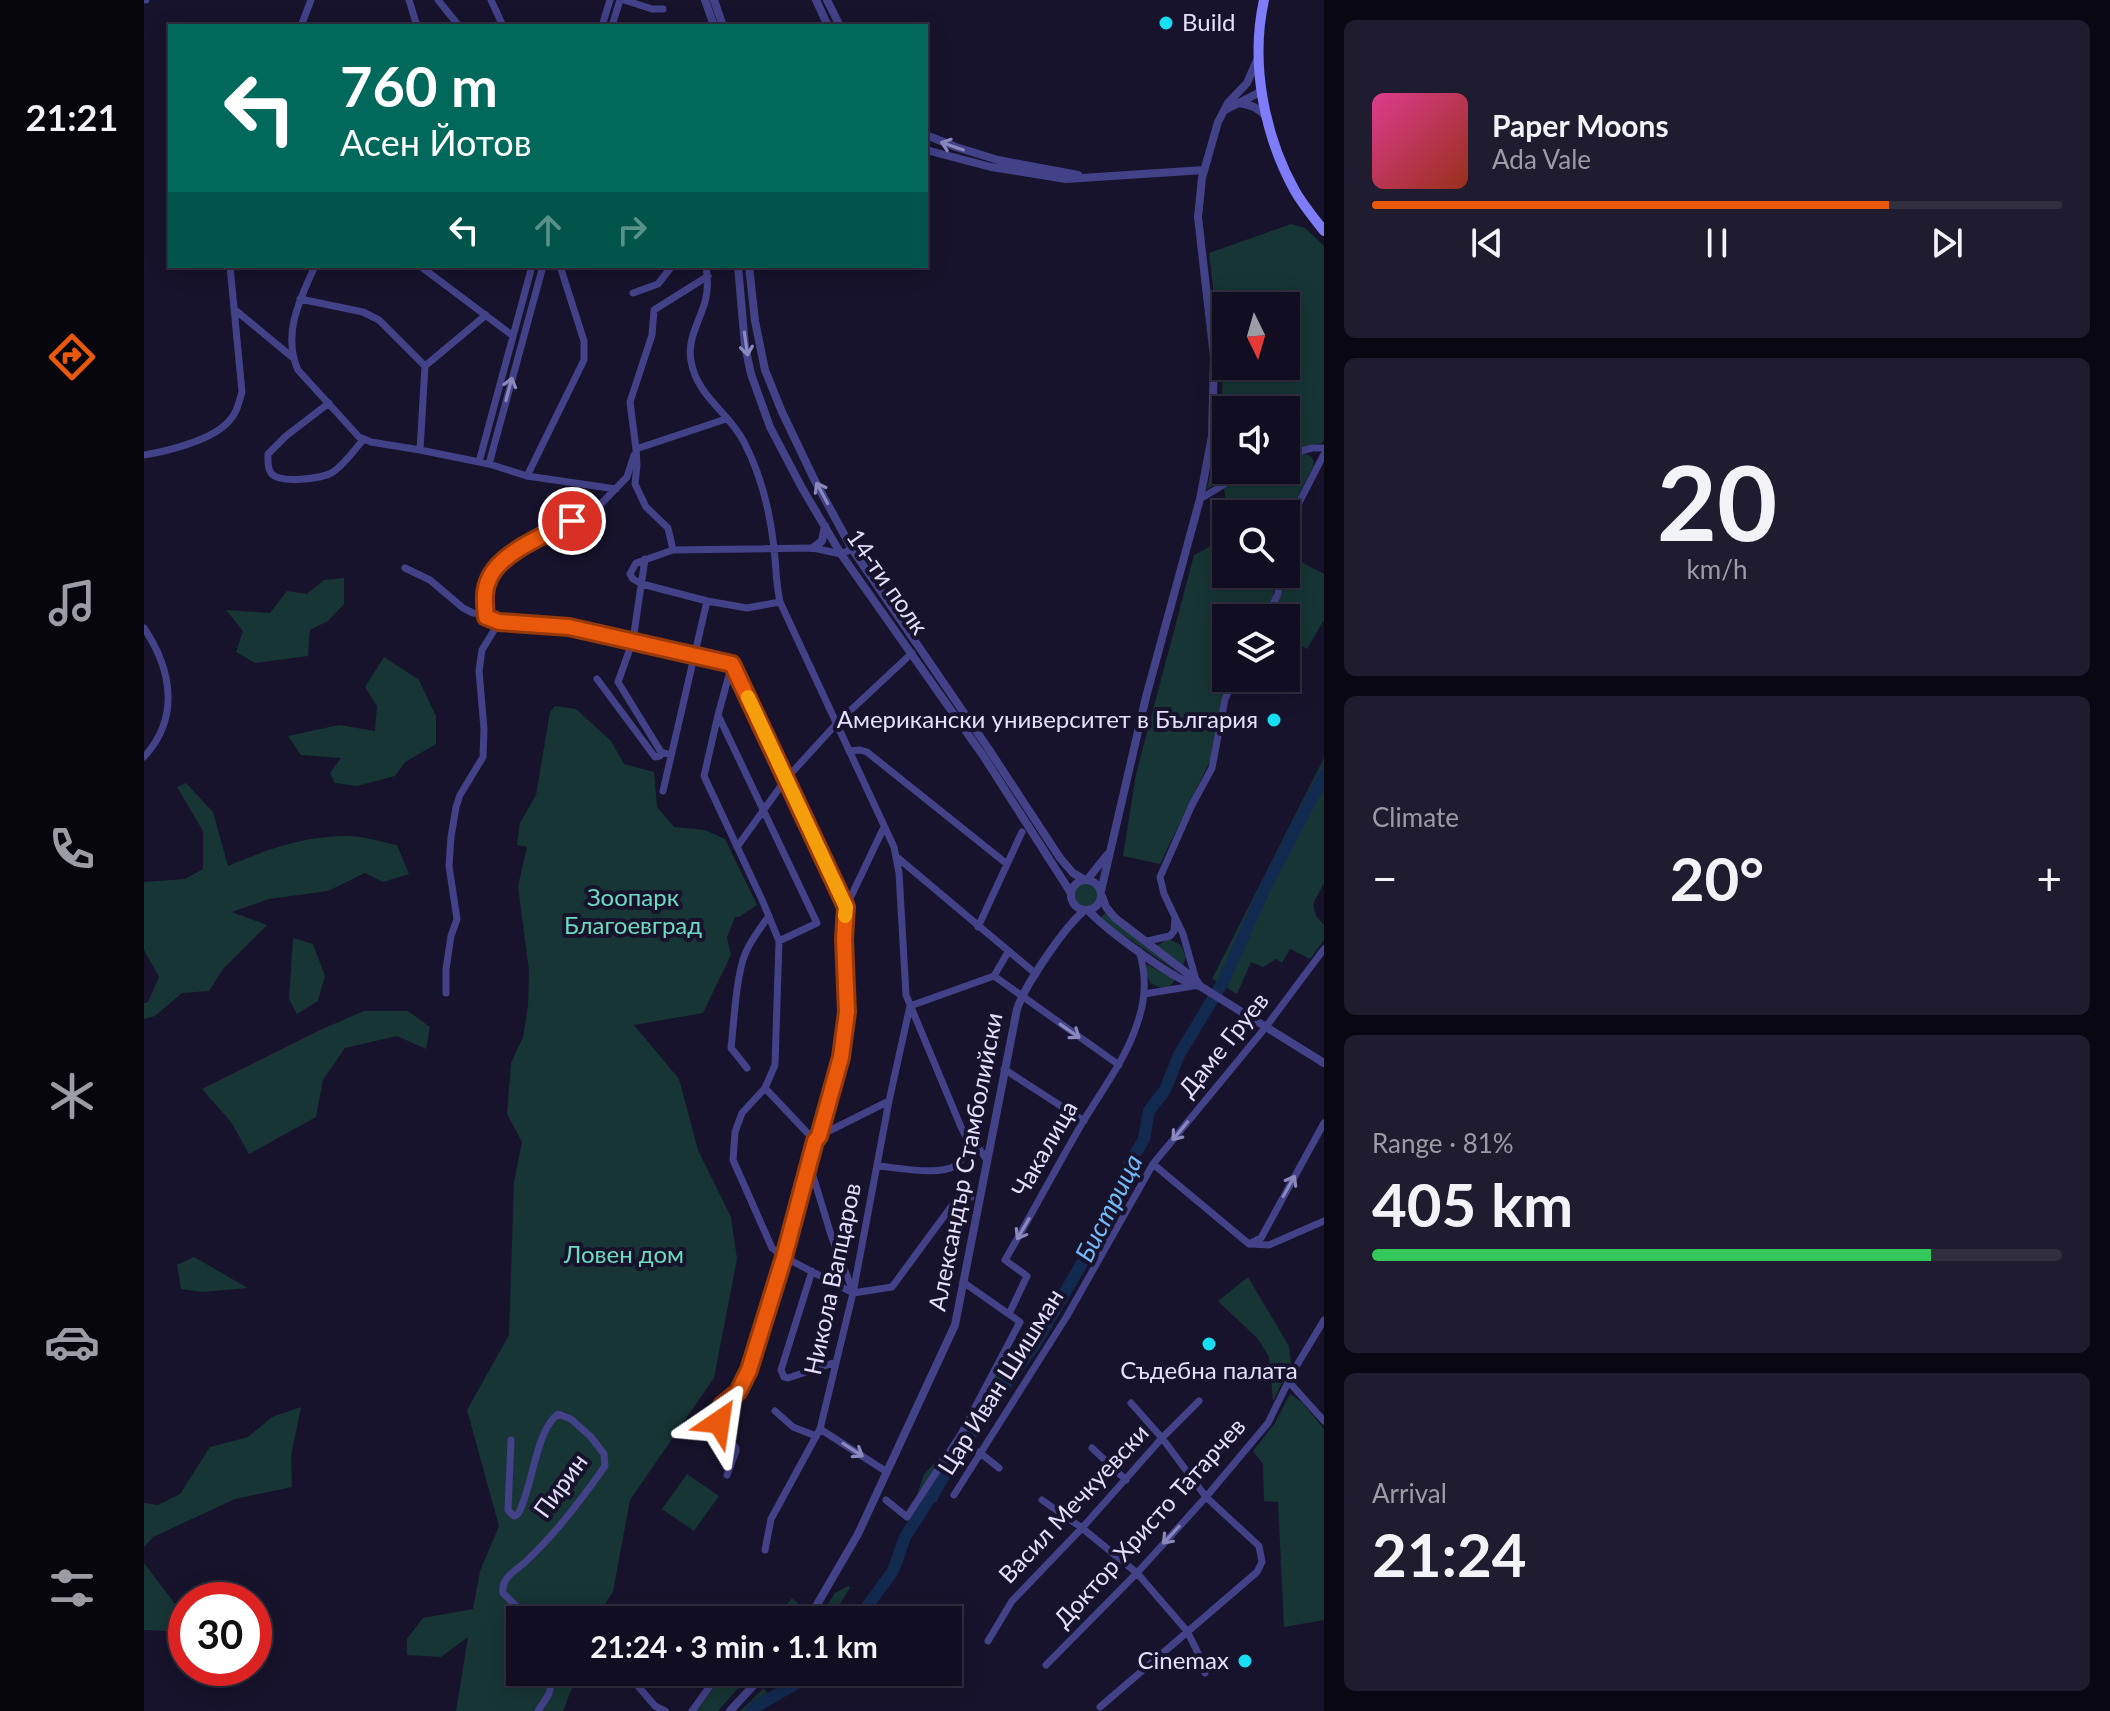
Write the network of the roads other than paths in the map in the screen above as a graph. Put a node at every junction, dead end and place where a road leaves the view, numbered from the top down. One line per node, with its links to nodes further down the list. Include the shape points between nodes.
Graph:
1 (311, 0): 13 (street)
2 (409, 0): 14 (street)
3 (438, 0): 15 (street)
4 (491, 0): 16 (street)
5 (610, 0): 17 (street)
6 (622, 0): 12 (street); 18 (street)
7 (705, 0): 19 (street)
8 (714, 0): 20 (street)
9 (816, 0): 21 (street)
10 (827, 0): 22 (street)
11 (1264, 0): 23 (main road)
12 (663, 9)
13 (302, 24)
14 (416, 24)
15 (457, 24)
16 (502, 24)
17 (603, 24)
18 (613, 24)
19 (713, 24)
20 (722, 24)
21 (827, 24)
22 (839, 24)
23 (1259, 51): 24 (main road); 25 (street)
24 (1262, 91): 25 (street); 26 (street); 28 (main road)
25 (1240, 92): 27 (street)
26 (1237, 103): 27 (street); 28 (street, via 1257,109)
27 (1224, 110): 31 (street)
28 (1268, 120): 33 (main road, via 1296,193)
29 (928, 136): 32 (street, one-way to 29, via 998,160)
30 (928, 151): 32 (street, via 1021,173)
31 (1204, 170): 32 (street); 66 (street, via 1198,217 1214,401)
32 (1082, 177)
33 (1324, 231)
34 (230, 268): 47 (street)
35 (314, 268): 46 (street)
36 (423, 268): 48 (street)
37 (531, 268): 49 (street)
38 (542, 268): 62 (street, one-way to 38)
39 (561, 268): 63 (street, via 584,341 584,360)
40 (670, 268): 45 (street, via 658,284)
41 (706, 268): 44 (street)
42 (738, 268): 68 (street, 14-ти полк, one-way to 68, via 745,346 759,398)
43 (749, 268): 71 (street, 14-ти полк, one-way to 43, via 771,389)
44 (708, 276): 53 (street, via 690,355 699,385); 56 (street, via 654,310 652,335 630,402)
45 (633, 293)
46 (300, 299): 50 (street, via 291,330); 51 (street, via 379,320)
47 (234, 309): 50 (street); 60 (street, via 242,392 231,420 202,438)
48 (486, 315): 49 (street); 51 (street)
49 (513, 336): 61 (street)
50 (292, 357): 52 (street)
51 (425, 366): 57 (street)
52 (329, 403): 54 (street); 54 (street, via 268,454 269,471 295,479 324,476)
53 (726, 419): 56 (street); 69 (street, via 744,442 763,487)
54 (364, 439): 57 (street)
55 (1324, 448): 58 (street)
56 (636, 449): 65 (street, via 627,477); 72 (street, via 635,484 646,507 668,528)
57 (420, 450): 61 (street)
58 (1300, 451)
59 (1324, 454): 67 (street)
60 (144, 455)
61 (479, 462): 62 (street)
62 (489, 464): 63 (street)
63 (527, 476): 65 (street)
64 (1225, 484): 66 (street)
65 (616, 489): 79 (street, via 599,506 500,564 489,577)
66 (1200, 499): 99 (street)
67 (1300, 501)
68 (825, 525): 70 (street, via 822,541); 73 (street, 14-ти полк)
69 (774, 548): 70 (street); 72 (street); 78 (street)
70 (813, 548): 73 (street)
71 (852, 549): 73 (street); 103 (street, 14-ти полк, via 1060,858)
72 (673, 550): 74 (street)
73 (841, 554): 83 (street, 14-ти полк)
74 (645, 559): 76 (street); 76 (street, via 630,574)
75 (405, 568): 79 (street, via 430,580 463,608)
76 (642, 584): 77 (street); 82 (street)
77 (707, 601): 78 (street, via 747,608); 84 (street)
78 (780, 602): 89 (street)
79 (486, 617): 80 (street)
80 (499, 622): 82 (street, via 569,627); 125 (street, via 482,650 479,671 483,757 460,795 451,837 449,866 457,919)
81 (144, 628): 93 (street, via 167,680 170,704 166,723)
82 (633, 640): 84 (street); 91 (street, via 618,682)
83 (912, 653): 89 (street); 105 (street, 14-ти полк)
84 (694, 654): 85 (street); 92 (street)
85 (732, 664): 88 (street); 94 (street)
86 (597, 679): 91 (street, via 655,757)
87 (1228, 692): 109 (street, via 1212,768 1161,871 1161,886)
88 (718, 715): 96 (street); 100 (street, via 704,776)
89 (837, 723): 90 (street); 94 (street)
90 (849, 751): 97 (street); 102 (street, via 867,752)
91 (661, 752): 92 (street)
92 (671, 755): 95 (street)
93 (144, 757)
94 (786, 779): 96 (street); 106 (street)
95 (663, 791)
96 (763, 811): 100 (street); 113 (street, via 817,923)
97 (884, 827): 101 (street); 106 (street)
98 (1022, 832): 102 (street)
99 (1113, 844): 103 (street); 104 (street)
100 (737, 847): 108 (street)
101 (898, 858): 110 (street); 128 (street, via 904,982)
102 (1007, 864): 110 (street)
103 (1086, 880): 104 (street, via 1096,883); 105 (street, via 1077,884)
104 (1102, 894): 107 (street, via 1098,906); 114 (street, via 1115,918)
105 (1072, 898): 107 (street); 111 (street, Александър Стамболийски)
106 (846, 907): 138 (street, via 847,1012 841,1057)
107 (1087, 910): 111 (street, Александър Стамболийски); 117 (street)
108 (769, 916): 113 (street); 132 (street, via 744,957 736,1004 731,1048)
109 (1175, 916): 112 (street); 115 (street)
110 (978, 927): 118 (street)
111 (1065, 931): 120 (street, Александър Стамболийски)
112 (1168, 937): 114 (street); 115 (street)
113 (779, 941): 134 (street, via 775,1065)
114 (1147, 941): 121 (street)
115 (1187, 948): 121 (street); 123 (street)
116 (1324, 949): 129 (street, Даме Груев)
117 (1139, 951): 119 (street, Чакалица); 121 (street)
118 (1008, 952): 120 (street); 122 (street)
119 (1143, 973): 124 (street, via 1148,985); 126 (street, Чакалица)
120 (1036, 974): 127 (street, Александър Стамболийски)
121 (1181, 974): 123 (street); 124 (street)
122 (994, 976): 127 (street); 128 (street)
123 (1196, 984): 124 (street); 129 (street)
124 (1164, 991): 126 (street)
125 (446, 993)
126 (1144, 994): 131 (street, Чакалица)
127 (1021, 996): 131 (street, one-way to 131); 133 (street, Александър Стамболийски)
128 (910, 1006): 135 (street, Никола Вапцаров); 139 (street)
129 (1265, 1028): 130 (street); 141 (street, Даме Груев, one-way to 141)
130 (1324, 1063)
131 (1119, 1065): 136 (street, Чакалица)
132 (747, 1068)
133 (1004, 1069): 136 (street); 140 (street, Александър Стамболийски)
134 (765, 1088): 138 (street); 147 (street, via 742,1113 733,1160 772,1248)
135 (889, 1101): 138 (street); 143 (street, Никола Вапцаров)
136 (1084, 1121): 151 (street, Чакалица, one-way to 151, via 1005,1260 1027,1276)
137 (1324, 1123): 146 (street, one-way to 137, via 1261,1238)
138 (817, 1138): 142 (street)
139 (969, 1143): 140 (street); 143 (street, via 953,1168)
140 (987, 1160): 149 (street, Александър Стамболийски)
141 (1153, 1164): 146 (street); 163 (street, Цар Иван Шишман, via 1067,1316)
142 (810, 1165): 147 (street); 150 (street)
143 (877, 1166): 150 (street, Никола Вапцаров)
144 (971, 1197): 150 (street, via 959,1196 892,1287)
145 (1324, 1221): 146 (street, via 1269,1245)
146 (1249, 1244)
147 (784, 1257): 148 (street); 166 (street, via 749,1370 738,1392 722,1405 720,1431 736,1448)
148 (812, 1271): 150 (street); 153 (street, via 781,1370 788,1378)
149 (963, 1282): 151 (street); 165 (street, Александър Стамболийски, via 955,1325)
150 (853, 1293): 153 (street, Никола Вапцаров)
151 (1009, 1314): 170 (street, via 1020,1322 961,1434 907,1517)
152 (1324, 1320): 154 (street, Доктор Христо Татарчев)
153 (836, 1362): 159 (street, Никола Вапцаров)
154 (1289, 1382): 158 (street); 169 (street, Доктор Христо Татарчев, via 1266,1425)
155 (1199, 1401): 160 (street, Васил Мечкуевски)
156 (1131, 1403): 160 (street)
157 (775, 1411): 159 (street, via 793,1427)
158 (1324, 1421)
159 (818, 1432): 165 (street, one-way to 165); 173 (street, Никола Вапцаров, via 771,1519)
160 (1162, 1438): 167 (street, Васил Мечкуевски); 169 (street)
161 (511, 1440): 175 (street, Пирин, via 508,1510 514,1516 525,1501 538,1449 558,1414 591,1437 604,1454 605,1466 531,1557 507,1577 503,1593)
162 (1092, 1448): 167 (street)
163 (979, 1452): 164 (street); 168 (street, Цар Иван Шишман)
164 (999, 1468)
165 (887, 1472): 176 (street, Александър Стамболийски)
166 (727, 1475)
167 (1126, 1480): 172 (street, Васил Мечкуевски)
168 (954, 1495)
169 (1206, 1497): 174 (street, Доктор Христо Татарчев, one-way to 174); 177 (street, via 1259,1546 1262,1562)
170 (886, 1500)
171 (1042, 1500): 172 (street)
172 (1082, 1528): 174 (street); 178 (street, Васил Мечкуевски, via 1012,1601)
173 (765, 1550)
174 (1137, 1573): 177 (street); 179 (street, Доктор Христо Татарчев)
175 (516, 1606)
176 (816, 1606)
177 (1187, 1631): 180 (street); 185 (street)
178 (988, 1641)
179 (1046, 1665)
180 (1205, 1673)
181 (551, 1686): 186 (street)
182 (638, 1686): 187 (street)
183 (710, 1686): 188 (street)
184 (753, 1686): 189 (street)
185 (1100, 1707)
186 (538, 1711)
187 (665, 1711)
188 (692, 1711)
189 (730, 1711)

